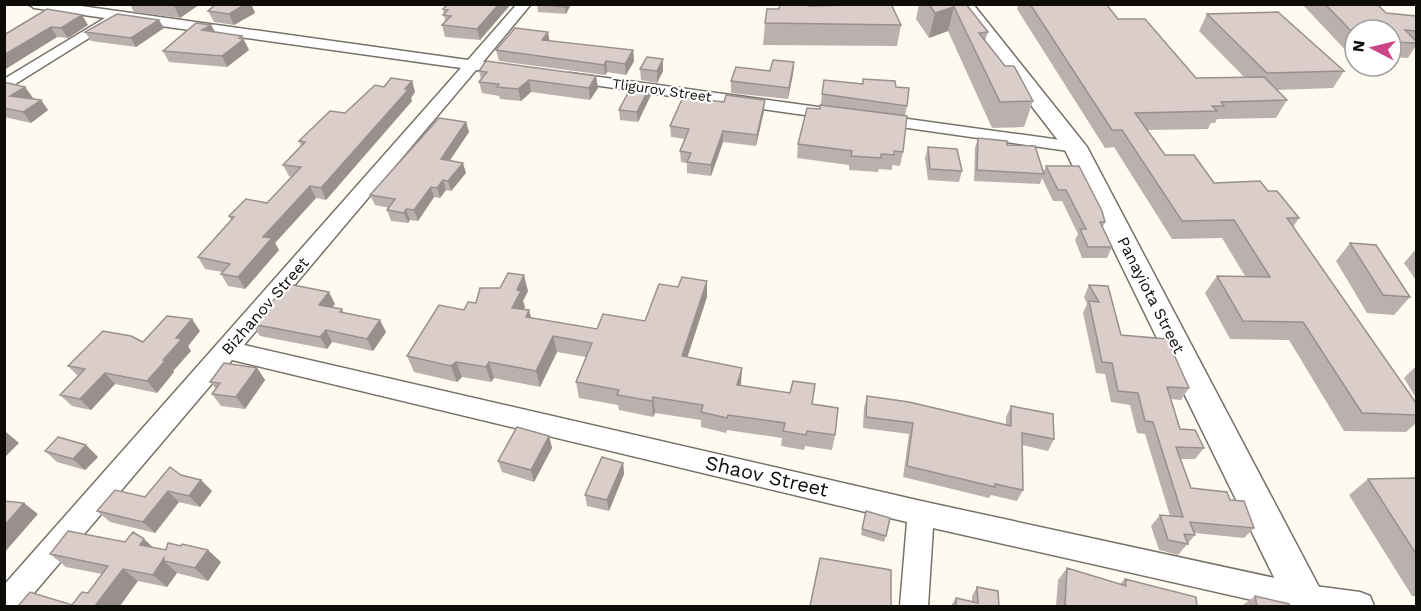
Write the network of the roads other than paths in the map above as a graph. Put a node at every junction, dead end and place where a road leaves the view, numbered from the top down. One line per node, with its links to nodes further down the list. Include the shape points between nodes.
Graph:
1 (34, 4): 5 (street)
2 (135, 4): 5 (street)
3 (525, 4): 6 (street, Bizhanov Street)
4 (962, 4): 10 (street, Panayiota Street)
5 (117, 16): 6 (street); 9 (street)
6 (474, 65): 7 (street); 11 (street, Bizhanov Street)
7 (522, 71)
8 (557, 76): 10 (street, Tligurov Street)
9 (4, 86)
10 (1075, 147): 13 (street, Panayiota Street)
11 (227, 350): 12 (street, Shaov Street); 14 (street, Bizhanov Street)
12 (921, 513): 13 (street, Shaov Street); 15 (street)
13 (1308, 603): 16 (street, Shaov Street)
14 (5, 606)
15 (914, 606)
16 (1360, 606)

